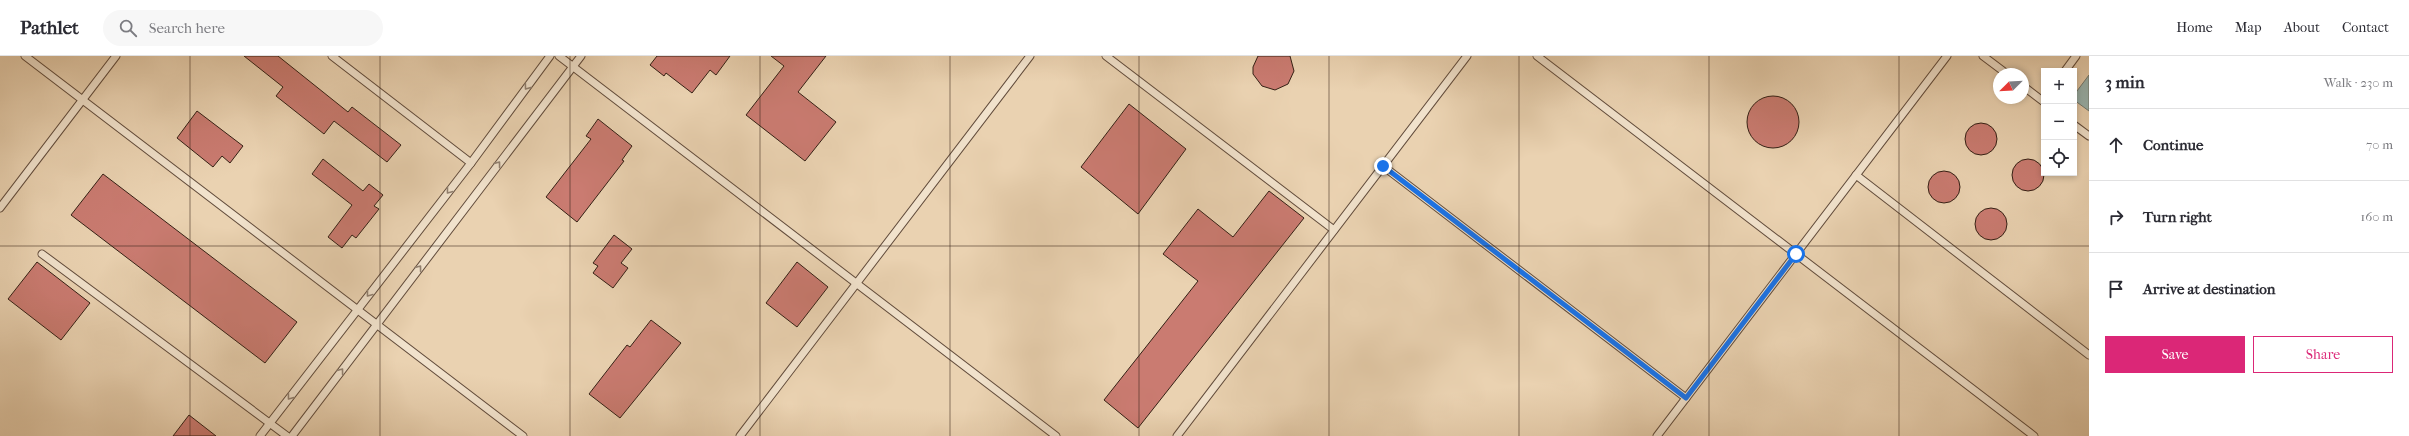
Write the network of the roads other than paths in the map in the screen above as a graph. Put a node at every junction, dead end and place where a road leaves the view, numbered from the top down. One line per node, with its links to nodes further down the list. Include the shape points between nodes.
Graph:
1 (25, 56): 19 (lane)
2 (116, 56): 19 (lane)
3 (332, 56): 22 (lane)
4 (550, 56): 22 (lane, one-way to 22)
5 (559, 56): 14 (lane)
6 (581, 56): 14 (lane)
7 (1030, 56): 29 (lane)
8 (1106, 56): 26 (lane)
9 (1467, 56): 23 (lane)
10 (1537, 56): 28 (lane)
11 (1946, 56): 24 (lane)
12 (1983, 56): 15 (lane)
13 (2076, 56): 16 (lane)
14 (573, 67): 29 (lane); 31 (lane, one-way to 14)
15 (1999, 68)
16 (2067, 68)
17 (2029, 90): 18 (lane)
18 (2041, 99)
19 (82, 100): 25 (lane); 30 (lane)
20 (2077, 127): 21 (lane)
21 (2089, 136)
22 (471, 163): 30 (lane, one-way to 30)
23 (1383, 166): 26 (lane); 33 (lane)
24 (1856, 175): 28 (lane); 32 (lane)
25 (0, 208)
26 (1334, 230): 41 (lane)
27 (42, 254): 34 (lane)
28 (1796, 254): 33 (lane); 43 (lane)
29 (857, 284): 39 (lane); 40 (lane)
30 (357, 309): 31 (lane); 34 (lane, one-way to 34)
31 (376, 324): 37 (lane, one-way to 31); 38 (lane)
32 (2089, 355)
33 (1686, 398): 42 (lane)
34 (270, 423): 35 (lane); 36 (lane)
35 (260, 436)
36 (287, 436)
37 (292, 436)
38 (523, 436)
39 (740, 436)
40 (1056, 436)
41 (1177, 436)
42 (1657, 436)
43 (2034, 436)

